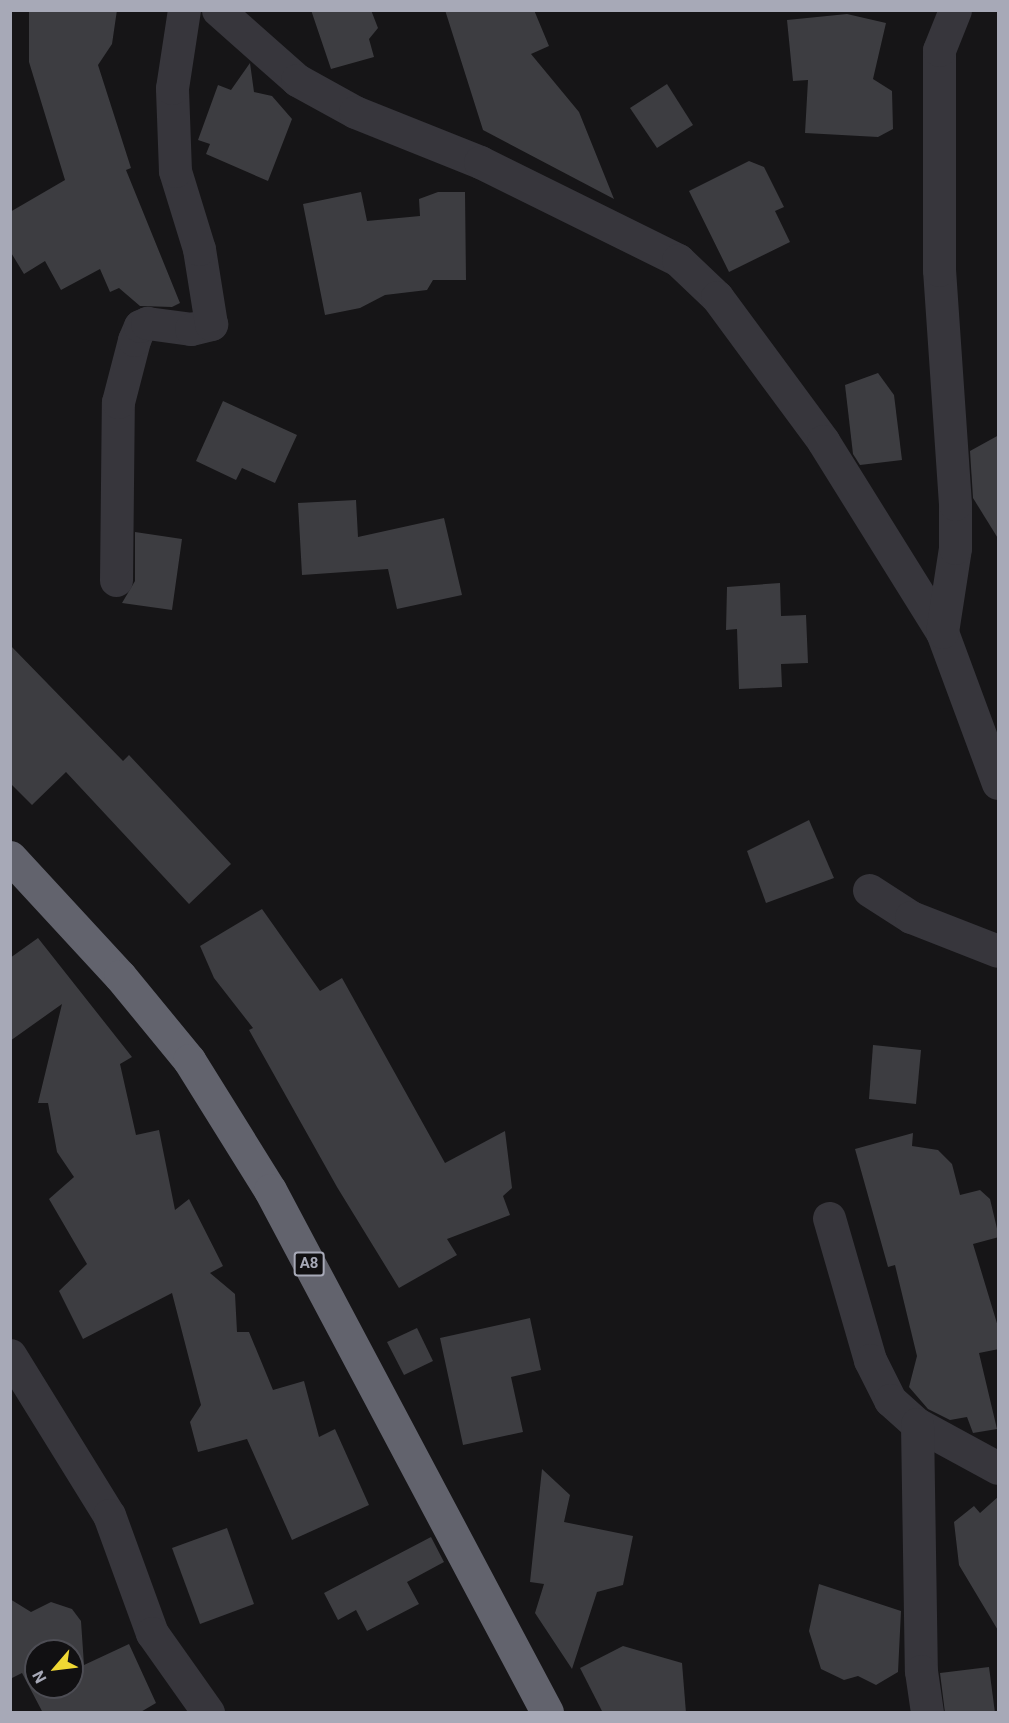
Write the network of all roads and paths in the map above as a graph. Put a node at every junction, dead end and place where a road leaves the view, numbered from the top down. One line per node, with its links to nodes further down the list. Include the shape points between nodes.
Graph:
1 (184, 10): 4 (street, via 171,88 175,171 199,249 211,324 191,328 147,323 140,326 134,339 118,402)
2 (218, 10): 5 (street, via 297,80 355,112 480,162 678,260 717,297 823,441)
3 (955, 10): 5 (street, via 939,50 939,270 955,504 955,548)
4 (116, 580)
5 (942, 632): 6 (street)
6 (987, 727): 7 (street)
7 (999, 783)
8 (10, 857): 16 (highway, A8, via 120,976 189,1060 270,1190)
9 (869, 890): 10 (street, via 911,917)
10 (999, 951)
11 (829, 1218): 13 (street, via 870,1360 890,1400)
12 (10, 1355): 15 (street, via 109,1515 152,1633)
13 (917, 1424): 14 (street); 17 (street, via 921,1671)
14 (999, 1468)
15 (208, 1713)
16 (547, 1713)
17 (927, 1713)

